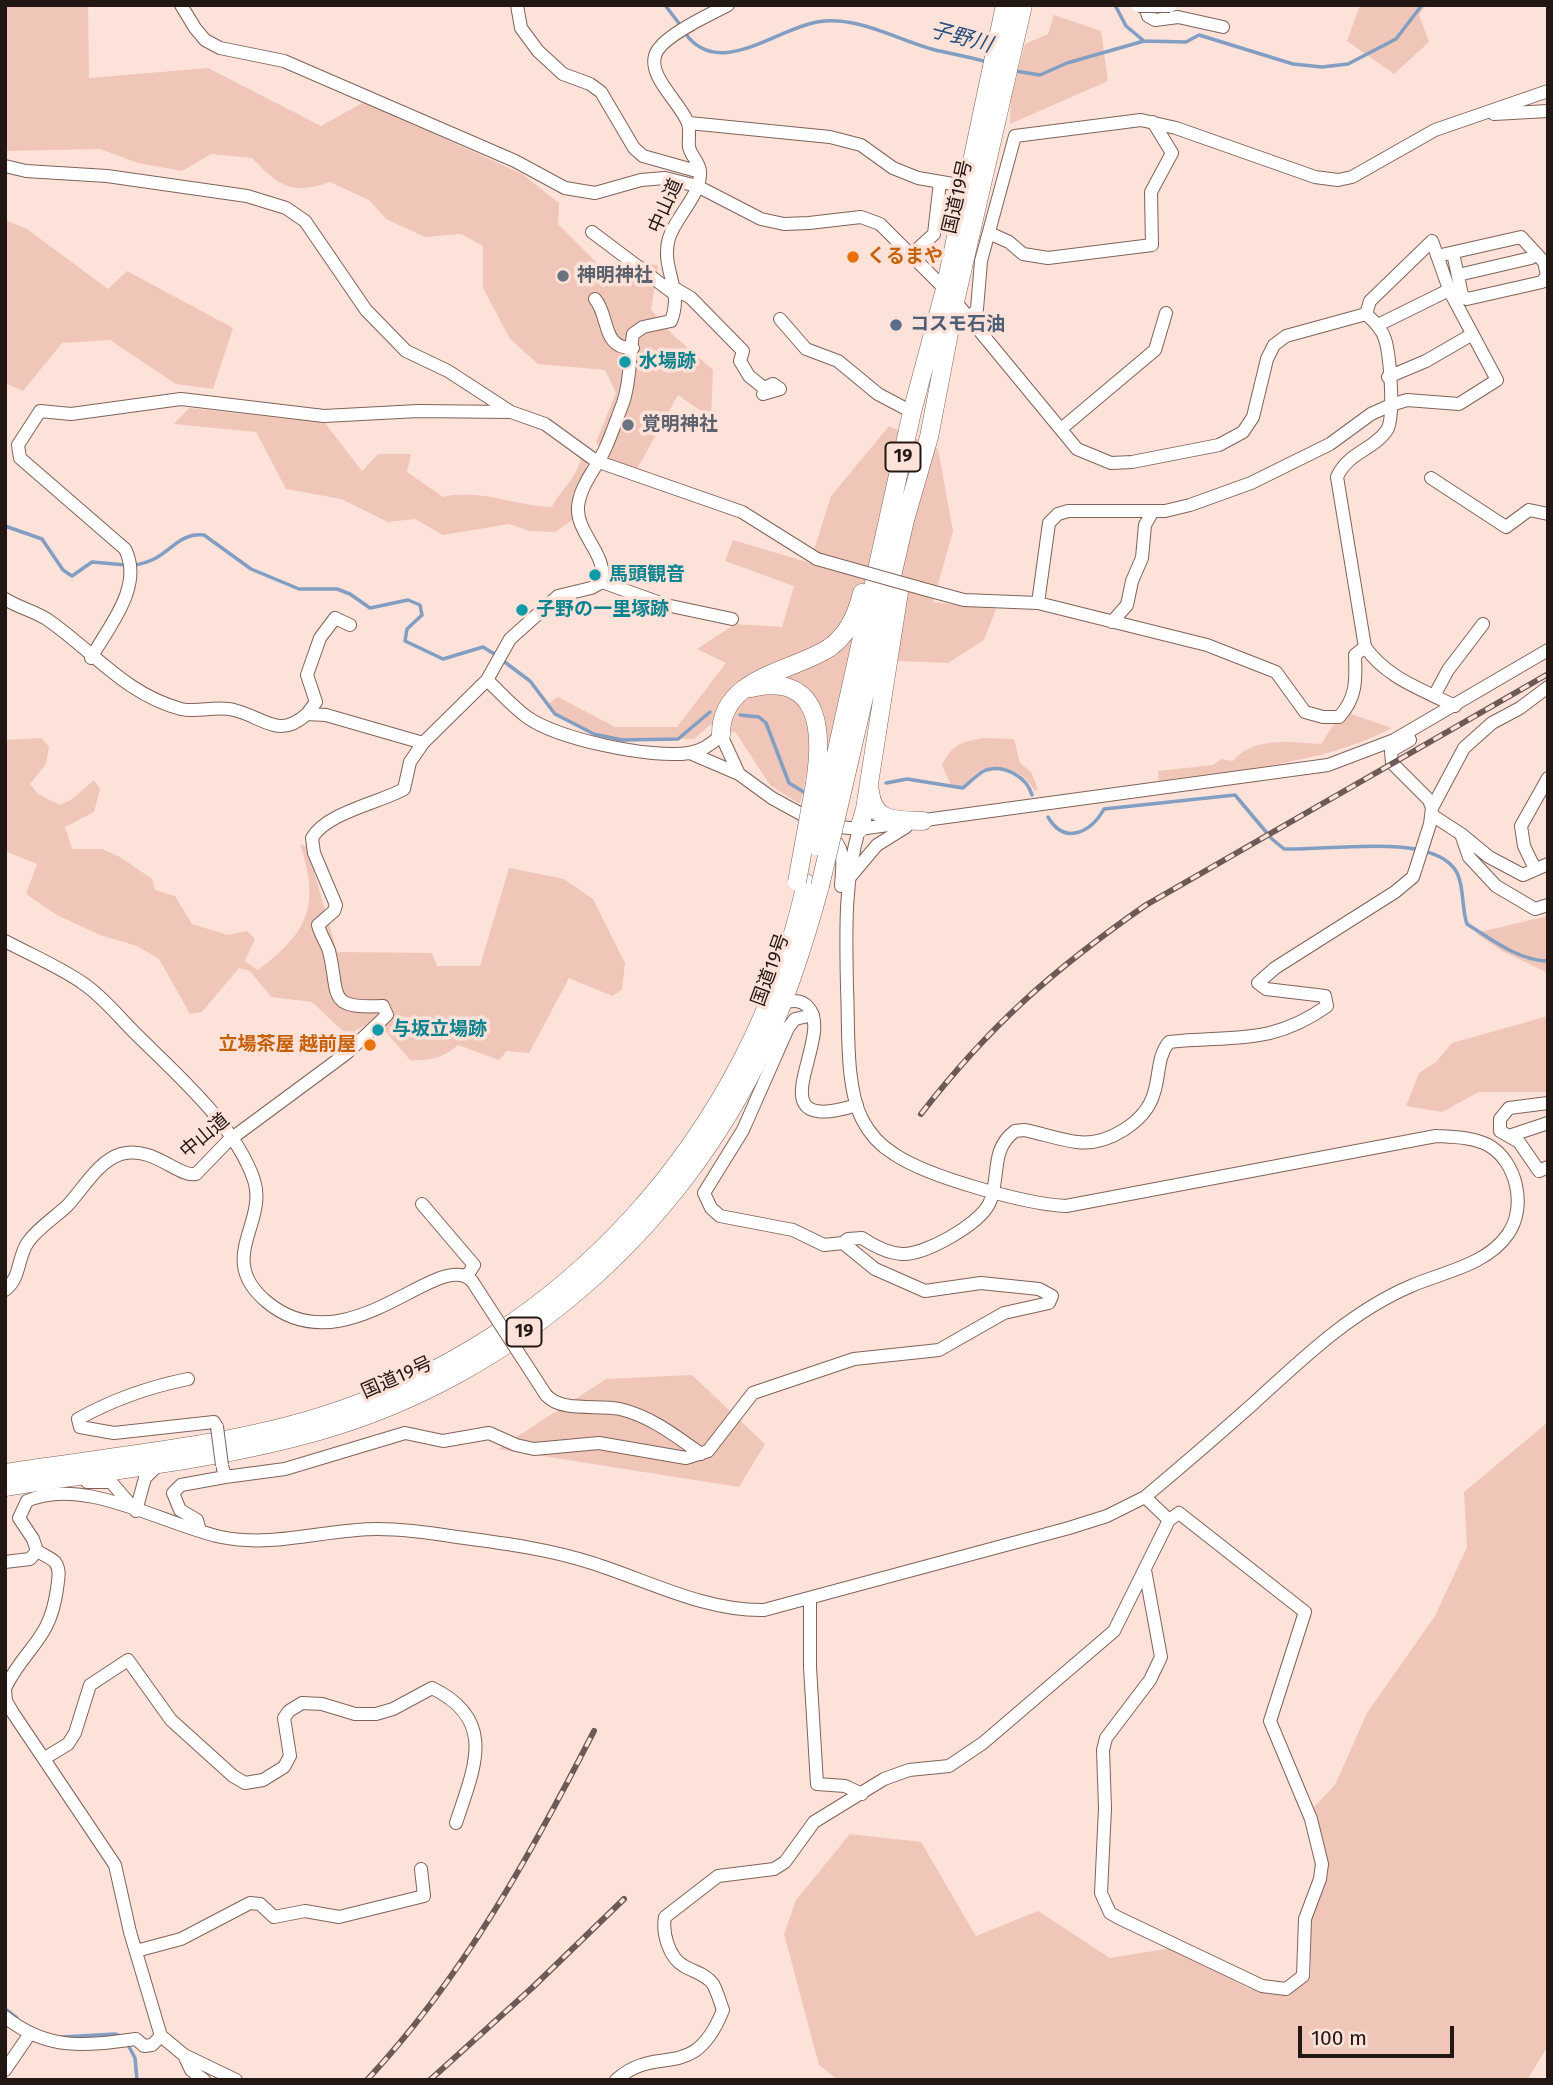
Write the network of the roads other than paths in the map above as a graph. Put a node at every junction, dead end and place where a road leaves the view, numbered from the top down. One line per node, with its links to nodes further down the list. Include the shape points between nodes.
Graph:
1 (181, 5): 18 (street, via 205,40 220,48 284,61 515,161 565,188 594,193 653,178)
2 (517, 5): 17 (street, via 522,28 538,51 563,74 601,92 634,148 643,156)
3 (728, 5): 15 (street, 中山道, via 656,51 654,64)
4 (1004, 5): 10 (highway, 国道19号 / 19)
5 (1023, 5): 10 (highway, 国道19号 / 19)
6 (1138, 5): 8 (main road, bridge)
7 (1145, 5): 9 (street, via 1147,16 1155,20 1178,17)
8 (1170, 5)
9 (1223, 27)
10 (1004, 48): 28 (highway, 国道19号 / 19)
11 (1548, 91): 13 (street)
12 (1548, 111): 13 (street)
13 (1483, 114): 14 (street, via 1435,130 1360,174 1338,180 1315,177)
14 (1153, 122): 20 (street, via 1116,122 1015,136 993,195); 20 (street, via 1172,153 1151,192 1152,245 1048,258 1023,254)
15 (689, 123): 17 (street, 中山道, via 689,146); 23 (street, via 830,137 861,145 918,178 947,183 934,234)
16 (5, 166): 40 (street, via 247,196 286,208 306,221 366,310 396,342)
17 (700, 172): 18 (street, 中山道)
18 (697, 186): 23 (street, via 761,219 784,223 870,219 888,229); 27 (street, 中山道, via 669,240 667,261)
19 (592, 232): 27 (street)
20 (989, 233): 33 (street, via 981,261 977,309)
21 (1453, 253): 22 (street, via 1521,237); 24 (street); 25 (street)
22 (1536, 253): 25 (street); 25 (street, via 1547,275 1542,282 1467,299)
23 (912, 254): 28 (street)
24 (1437, 256): 26 (street); 31 (street, via 1432,241 1370,301)
25 (1458, 275)
26 (1449, 290): 34 (street); 35 (street)
27 (676, 292): 36 (street, via 671,321 637,329); 38 (street, via 691,298 743,351 740,361 748,376 764,388 773,384 780,389)
28 (950, 295): 33 (street); 41 (highway, 国道19号 / 19); 43 (highway, 国道19号 / 19)
29 (594, 299): 36 (street, via 602,309 608,335 619,345)
30 (1166, 313): 42 (street, via 1155,350)
31 (1366, 314): 34 (street); 42 (street, via 1286,336 1274,345 1254,417 1243,432 1219,445 1111,463 1077,449)
32 (780, 319): 41 (street, via 806,349 838,360 878,394)
33 (969, 319): 42 (street)
34 (1378, 325): 37 (street, via 1385,339)
35 (1471, 335): 37 (street); 39 (street, via 1497,380 1459,404 1407,400)
36 (632, 348): 45 (street, via 624,400)
37 (1388, 377): 39 (street)
38 (764, 394)
39 (1391, 405): 47 (street, via 1330,444 1251,483 1189,505); 56 (street, via 1385,432 1343,463 1336,477)
40 (511, 412): 45 (street, via 545,424); 58 (street, via 324,416 181,399 71,414 40,411 18,444 20,458 125,549 132,572 128,592)
41 (912, 412): 44 (highway, 国道19号 / 19)
42 (1061, 429)
43 (929, 437): 71 (highway, 19); 72 (highway, 国道19号 / 19)
44 (902, 459): 61 (highway, 19, via 880,516 858,609 849,627 830,647); 72 (highway, 国道19号 / 19)
45 (596, 461): 49 (street, via 578,509 600,564); 51 (street, bridge, via 742,512 817,559 964,600)
46 (1431, 478): 48 (street, via 1506,527 1529,510)
47 (1153, 511): 51 (street, via 1058,514 1049,523); 53 (street, via 1145,525 1142,558 1127,604)
48 (1548, 514)
49 (602, 582): 52 (street, via 666,605); 59 (street, via 548,603 510,639)
50 (5, 599): 58 (street, via 46,618)
51 (1038, 603): 53 (street)
52 (732, 619)
53 (1112, 622): 56 (street, via 1207,645 1276,672 1305,712 1322,718 1339,717 1349,706 1356,687 1355,654)
54 (1483, 624): 62 (street)
55 (350, 625): 64 (street, via 335,618 320,638 307,675 316,702)
56 (1366, 647): 62 (street, via 1387,671)
57 (1548, 650): 63 (street)
58 (91, 658): 64 (street, via 138,690 183,709 230,709 277,728)
59 (487, 680): 67 (street); 68 (street, via 528,717 548,727 620,749)
60 (1548, 687): 74 (street, via 1492,723 1464,748)
61 (744, 690): 66 (highway, via 730,702); 72 (highway, 19, via 785,686 810,704)
62 (1434, 696): 63 (street)
63 (1454, 706): 65 (street)
64 (307, 714): 67 (street, via 326,715)
65 (1406, 733): 74 (street, via 1410,740 1391,751 1392,763 1429,800); 75 (street, via 1358,755 1301,771)
66 (721, 735): 68 (street); 69 (street)
67 (424, 743): 90 (street, 中山道, via 408,765 404,789 320,828 311,842 336,905 318,925 329,952 333,986 342,999 356,1007 383,1006 388,1012 383,1022 347,1053)
68 (690, 753): 69 (street)
69 (739, 774): 73 (street)
70 (1548, 778): 78 (street, via 1521,826 1524,846)
71 (869, 785): 75 (highway, via 877,814 891,820); 76 (highway, 19)
72 (829, 786): 80 (highway, 国道19号 / 19, bridge); 80 (highway, 19, bridge)
73 (788, 809): 76 (street, via 821,825); 81 (street, via 799,822 836,841)
74 (1432, 811): 77 (street); 93 (street, via 1417,870 1407,884 1258,983 1266,989 1325,996 1328,1006 1249,1039 1169,1041 1161,1051 1154,1093 1141,1119 1087,1142 1015,1131 1001,1147)
75 (923, 821): 76 (street); 79 (street, via 900,829 877,845)
76 (859, 830): 79 (street)
77 (1461, 834): 78 (street, via 1489,857 1523,875); 82 (street, via 1469,857 1496,886 1535,909)
78 (1541, 867)
79 (848, 881): 81 (street)
80 (808, 884): 84 (highway, 国道19号 / 19); 102 (highway, 国道19号 / 19, via 780,974 746,1053 720,1099 650,1199 558,1290 475,1349 400,1388 290,1425 188,1446)
81 (846, 895): 87 (street, via 850,1059)
82 (1548, 905)
83 (5, 941): 90 (street, via 94,992 193,1090)
84 (783, 1003): 85 (street, via 801,1002); 100 (highway, 国道19号 / 19, via 745,1084 694,1166 617,1255 536,1324 455,1375 368,1414 278,1441)
85 (813, 1015): 87 (street, via 816,1027 800,1083 803,1099 820,1112); 95 (street, via 795,1019 788,1028 743,1130 704,1193 720,1216 793,1230 824,1245)
86 (1548, 1102): 89 (street, via 1509,1108 1500,1119)
87 (856, 1105): 93 (street, via 872,1133 894,1155)
88 (1548, 1123): 89 (street)
89 (1504, 1133): 91 (street); 92 (street, via 1519,1142 1539,1171)
90 (231, 1139): 96 (street, via 258,1194 243,1245 244,1267 251,1287 289,1316 311,1322 345,1321 442,1276 458,1273); 97 (street, 中山道, via 193,1175 145,1154 121,1154 105,1163 29,1241 16,1277)
91 (1486, 1144): 93 (street, via 1436,1136 1066,1206 1042,1205); 105 (street, via 1501,1154 1512,1171 1516,1210 1507,1235 1488,1253 1377,1303 1337,1330)
92 (1548, 1167)
93 (993, 1191): 95 (street, via 979,1217 915,1253 889,1252 862,1238)
94 (422, 1204): 96 (street, via 474,1265)
95 (843, 1243): 99 (street, via 875,1269 925,1291 981,1283 1039,1289 1053,1298 1047,1304 1004,1313 940,1350 854,1359 753,1393 723,1436)
96 (470, 1279): 99 (street, bridge, via 547,1395 559,1404 620,1409 663,1427)
97 (5, 1290)
98 (188, 1379): 101 (street, bridge, via 147,1387 108,1402 78,1419 80,1427 114,1433 214,1422)
99 (701, 1454): 101 (street, via 686,1458 599,1443 534,1449 489,1433 443,1441 405,1433 285,1469)
100 (159, 1464): 103 (highway, 国道19号 / 19); 106 (street, via 145,1478)
101 (224, 1471): 108 (street, via 181,1485 173,1493 180,1510 197,1520)
102 (5, 1473)
103 (68, 1477): 104 (highway, 国道19号 / 19); 106 (street, via 78,1482 111,1482)
104 (5, 1487)
105 (1145, 1497): 107 (street); 112 (street, via 1069,1528)
106 (136, 1511): 108 (street); 109 (street, via 83,1496 31,1499 19,1518)
107 (1169, 1520): 111 (street); 111 (street, via 1178,1513 1305,1612 1270,1721 1311,1819 1322,1864 1305,1919 1303,1976 1286,1989 1262,1986 1119,1918 1110,1913 1101,1893 1106,1738 1150,1680 1161,1657)
108 (200, 1531): 112 (street, via 271,1542 377,1529 456,1537 591,1562 718,1607 764,1610)
109 (37, 1551): 110 (street, via 30,1559); 113 (street, via 55,1562 59,1573 49,1625 15,1668)
110 (5, 1562)
111 (1145, 1570): 115 (street, via 1114,1631 983,1743 949,1766 909,1770)
112 (810, 1600): 115 (street, via 817,1784 845,1786)
113 (5, 1689): 114 (street, via 6,1701)
114 (45, 1758): 116 (street, via 68,1744 75,1733 90,1685 128,1660 171,1720 245,1783 263,1780 284,1767 290,1756 284,1718 302,1703 376,1714 432,1688 461,1707 476,1736 477,1754); 118 (street, via 115,1865)
115 (862, 1794): 126 (street, via 814,1822 785,1863 774,1869 718,1876 665,1917 670,1951 682,1965 712,1984 723,2010 699,2051 626,2071)
116 (456, 1822)
117 (421, 1870): 118 (street, via 424,1896 339,1916 305,1911 274,1917 260,1904 250,1903 181,1939)
118 (136, 1951): 121 (street)
119 (5, 2017): 120 (street)
120 (29, 2035): 121 (street, via 66,2043 136,2039 145,2046); 123 (street)
121 (160, 2036): 122 (street)
122 (184, 2055): 124 (street, via 191,2070); 125 (street)
123 (5, 2070)
124 (204, 2080)
125 (236, 2080)
126 (616, 2080)

